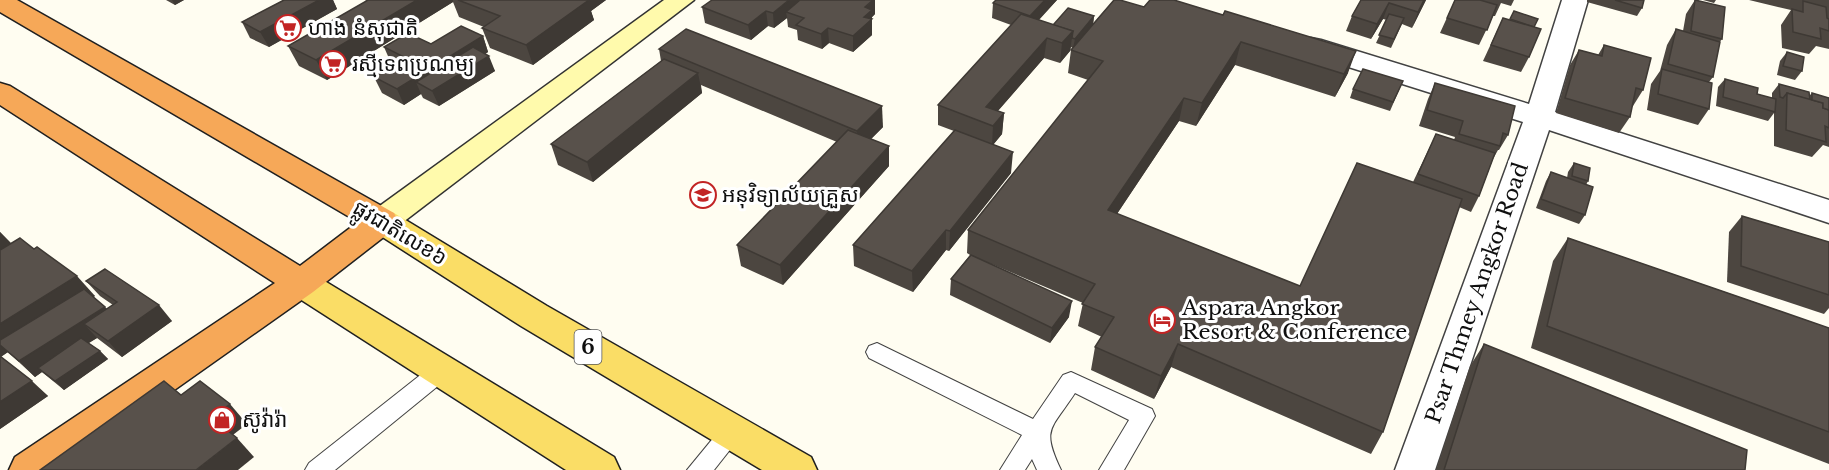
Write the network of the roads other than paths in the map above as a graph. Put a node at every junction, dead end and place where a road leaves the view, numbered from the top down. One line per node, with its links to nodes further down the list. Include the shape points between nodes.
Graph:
1 (681, 0): 8 (street)
2 (1575, 0): 6 (street, Psar Thmey Angkor Road)
3 (0, 1): 8 (highway, ផ្លូវជាតិលេខ៦ / 6)
4 (1282, 37): 6 (street)
5 (0, 92): 9 (highway)
6 (1539, 117): 7 (street); 22 (street, Psar Thmey Angkor Road)
7 (1829, 212)
8 (382, 221): 9 (highway); 12 (main road, ផ្លូវជាតិលេខ៦ / 6)
9 (301, 282): 11 (main road); 14 (highway)
10 (877, 352): 13 (lane)
11 (441, 371): 15 (lane); 16 (main road)
12 (732, 432): 17 (lane); 18 (main road, ផ្លូវជាតិលេខ៦ / 6)
13 (1037, 432): 19 (lane); 20 (lane, via 1038,446); 21 (lane, via 1071,381 1144,416)
14 (29, 470)
15 (317, 470)
16 (600, 470)
17 (699, 470)
18 (797, 470)
19 (1012, 470)
20 (1049, 470)
21 (1112, 470)
22 (1415, 470)

